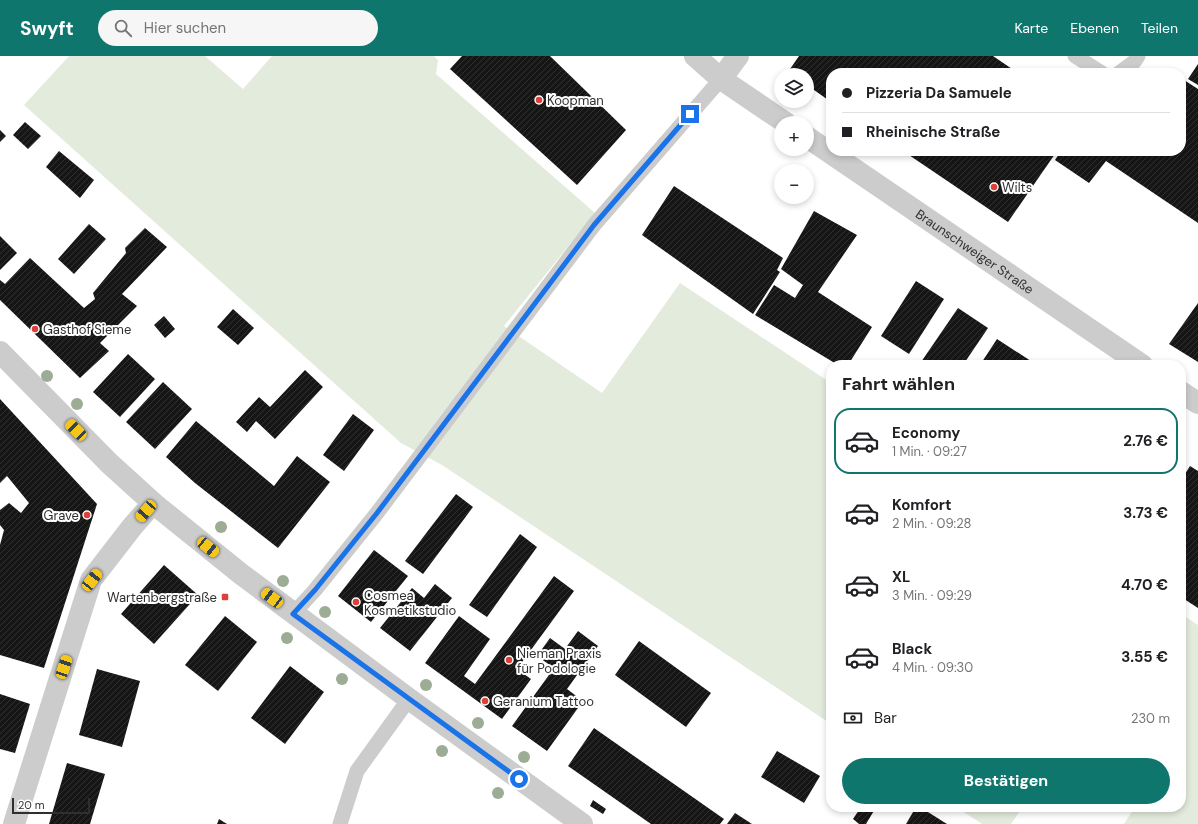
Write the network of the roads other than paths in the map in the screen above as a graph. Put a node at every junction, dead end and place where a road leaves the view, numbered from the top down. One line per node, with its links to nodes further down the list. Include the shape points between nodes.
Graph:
1 (695, 56): 7 (street)
2 (738, 56): 7 (street)
3 (1075, 56): 5 (lane)
4 (1138, 56): 6 (lane)
5 (1094, 68)
6 (1126, 68)
7 (721, 79): 8 (street); 17 (lane, via 594,225 377,513)
8 (776, 116)
9 (814, 142): 10 (street, Braunschweiger Straße)
10 (826, 150)
11 (835, 156): 13 (street, Braunschweiger Straße)
12 (0, 352): 16 (street, via 109,463)
13 (1135, 360)
14 (1186, 395): 15 (street)
15 (1198, 403)
16 (153, 503): 17 (street); 19 (street, via 92,580)
17 (293, 614): 18 (street)
18 (410, 699): 20 (lane, via 357,771); 21 (street)
19 (14, 824)
20 (340, 824)
21 (582, 824)

